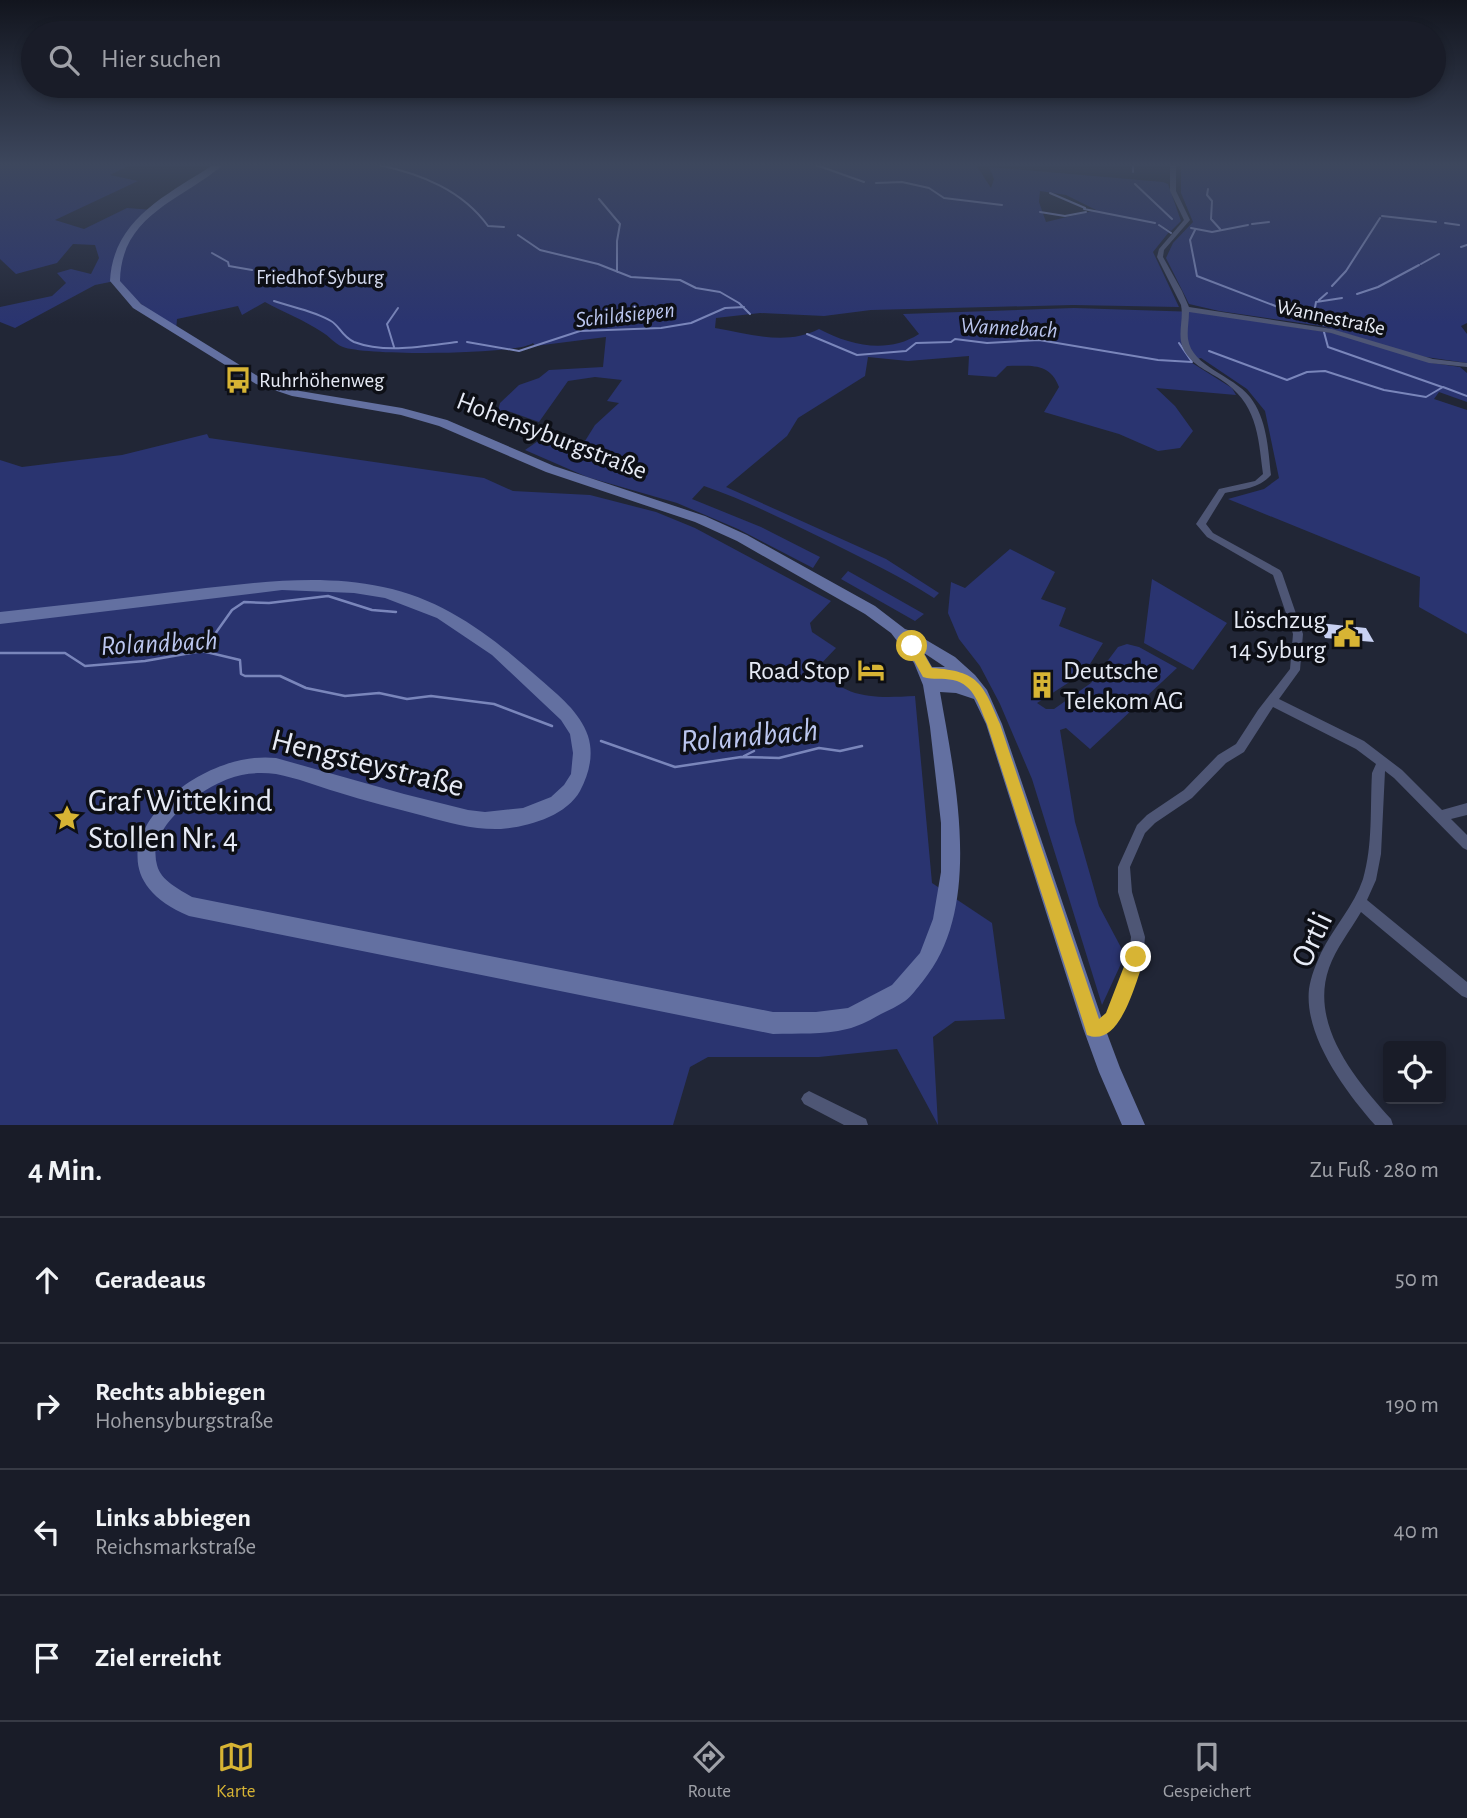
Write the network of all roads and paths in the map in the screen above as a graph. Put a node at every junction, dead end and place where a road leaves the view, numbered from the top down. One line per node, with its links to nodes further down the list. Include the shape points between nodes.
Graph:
1 (146, 218): 6 (main road, Hohensyburgstraße, via 124,240 114,263 115,281 137,306 249,377 305,395 443,423 574,478 701,519)
2 (1186, 218): 3 (street, via 1160,257)
3 (1186, 309): 4 (street, Wannestraße, via 1332,331 1432,361); 9 (street, via 1183,337 1189,352 1201,365 1238,387 1258,418 1267,475 1258,483 1222,491 1201,524 1210,535 1274,571 1280,579 1297,640 1295,670)
4 (1467, 365)
5 (0, 618): 14 (main road, Hengsteystraße, via 282,585 342,585 383,591 425,604 467,628 532,682 576,729 582,765 570,790 544,811 502,821 468,819 259,765 204,779 158,821 149,838 146,862 157,888 189,906 773,1023 832,1022 882,1004 913,978 941,930)
6 (897, 629): 7 (main road, Hohensyburgstraße); 8 (main road, via 953,664)
7 (929, 679): 8 (main road); 14 (main road, Hohensyburgstraße, via 948,809)
8 (978, 690): 17 (main road)
9 (1273, 701): 10 (street, via 1342,735); 17 (street, via 1240,748 1141,829 1124,867 1125,892 1138,937 1136,957 1112,1019)
10 (1383, 763): 12 (street); 15 (street, Ortli, via 1378,773 1370,879)
11 (1467, 809): 12 (street)
12 (1440, 817): 13 (street)
13 (1467, 844)
14 (950, 860)
15 (1360, 903): 16 (street); 23 (street, Ortli, via 1320,970 1318,1009 1347,1079)
16 (1467, 991)
17 (1094, 1028): 18 (main road)
18 (1120, 1095): 21 (street); 22 (main road)
19 (808, 1100): 20 (street)
20 (860, 1125)
21 (1121, 1125)
22 (1135, 1125)
23 (1385, 1125)

